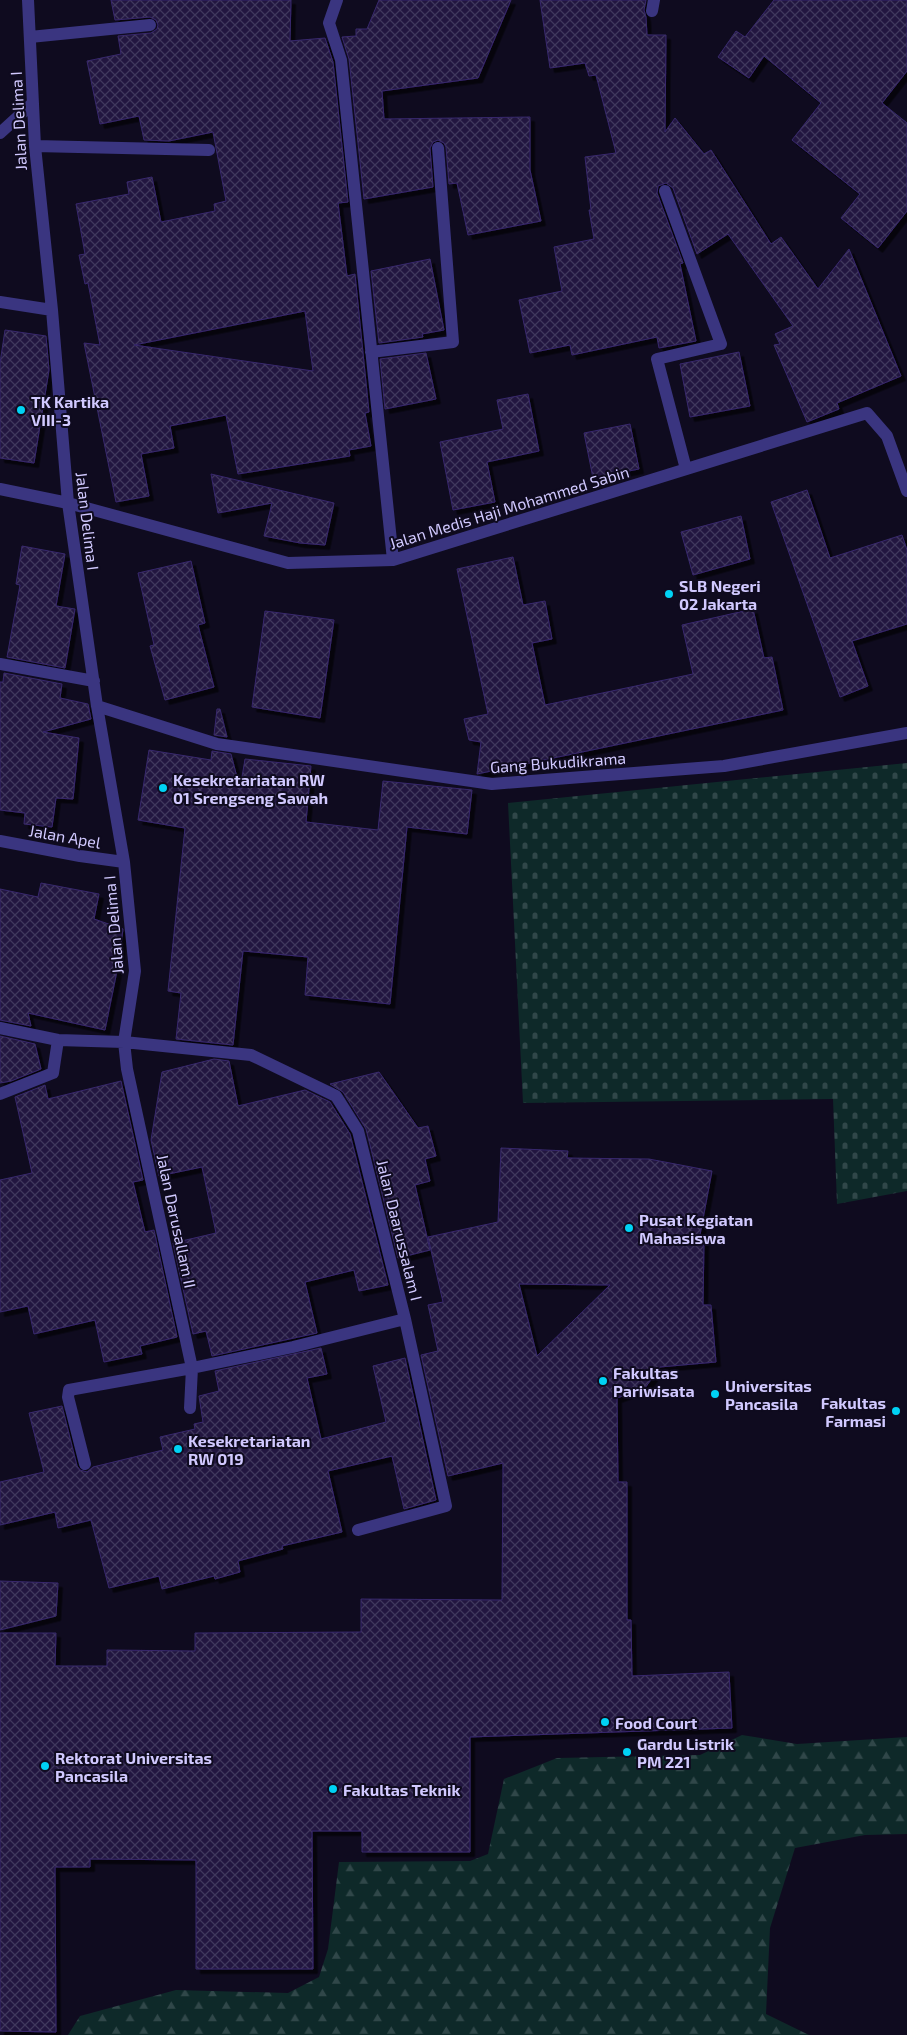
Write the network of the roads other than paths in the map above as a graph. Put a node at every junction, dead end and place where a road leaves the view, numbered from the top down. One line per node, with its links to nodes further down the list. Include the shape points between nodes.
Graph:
1 (28, 0): 4 (street, Jalan Delima I)
2 (337, 0): 13 (street, via 329,23 341,60)
3 (150, 25): 4 (street)
4 (30, 37): 5 (street, Jalan Delima I)
5 (33, 103): 6 (street); 7 (street, Jalan Delima I)
6 (0, 133)
7 (34, 146): 9 (street); 12 (street, Jalan Delima I)
8 (438, 148): 13 (street, via 453,342)
9 (209, 150)
10 (666, 191): 14 (street, via 721,344 657,359)
11 (0, 302): 12 (street)
12 (52, 310): 17 (street, Jalan Delima I)
13 (371, 352): 18 (street)
14 (686, 470): 16 (street, Jalan Medis Haji Mohammed Sabin, via 867,413 888,436); 18 (street, Jalan Medis Haji Mohammed Sabin)
15 (0, 489): 17 (street, Jalan Medis Haji Mohammed Sabin)
16 (907, 491)
17 (68, 503): 18 (street, Jalan Medis Haji Mohammed Sabin, via 288,563); 20 (street, Jalan Delima I)
18 (393, 560)
19 (0, 664): 20 (street)
20 (94, 681): 21 (street, Jalan Delima I)
21 (97, 706): 22 (street, Gang Bukudikrama, via 217,744 492,784 724,766); 24 (street, Jalan Delima I)
22 (907, 733)
23 (0, 841): 24 (street, Jalan Apel)
24 (124, 862): 27 (street, Jalan Delima I, via 136,971)
25 (0, 1028): 26 (street, Jalan Daarussalam I)
26 (58, 1040): 27 (street, Jalan Daarussalam I); 28 (street, via 53,1073)
27 (124, 1042): 29 (street, Jalan Daarussalam I, via 251,1054 336,1096 358,1131); 30 (street, Jalan Darusallam II, via 127,1069)
28 (0, 1094)
29 (406, 1319): 30 (street); 33 (street, Jalan Daarussalam I, via 446,1506)
30 (192, 1368): 31 (street, Jalan Darusallam II); 32 (street, via 69,1390)
31 (190, 1408)
32 (85, 1464)
33 (358, 1530)

